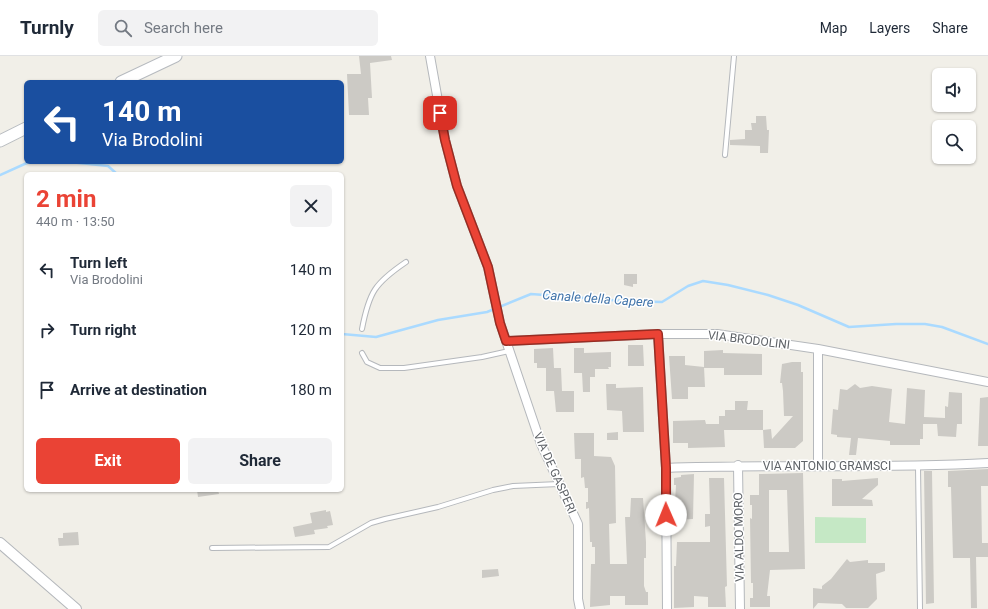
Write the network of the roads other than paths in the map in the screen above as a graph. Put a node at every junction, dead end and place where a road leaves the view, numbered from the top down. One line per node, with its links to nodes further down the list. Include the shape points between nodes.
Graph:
1 (176, 56): 4 (main road)
2 (430, 56): 11 (street, VIA DE GASPERI, via 445,140 457,186 488,267)
3 (734, 56): 7 (lane)
4 (125, 80)
5 (24, 129): 6 (main road)
6 (0, 141)
7 (725, 155)
8 (406, 262): 9 (lane, via 387,275 376,287 366,306)
9 (362, 329)
10 (658, 334): 11 (street, VIA BRODOLINI); 12 (street, VIA BRODOLINI, via 717,334); 20 (street)
11 (506, 341): 13 (street, VIA DE GASPERI)
12 (818, 349): 15 (street, VIA BRODOLINI); 18 (street)
13 (510, 351): 14 (lane, via 404,368 380,368 367,362); 21 (street, VIA DE GASPERI, via 541,444)
14 (362, 353)
15 (988, 382)
16 (988, 462): 19 (street, VIA ANTONIO GRAMSCI)
17 (738, 465): 18 (street, VIA ANTONIO GRAMSCI); 20 (street, VIA ANTONIO GRAMSCI); 27 (street, VIA ALDO MORO)
18 (818, 466): 19 (street, VIA ANTONIO GRAMSCI)
19 (918, 466): 28 (lane)
20 (666, 468): 26 (street)
21 (559, 484): 23 (lane, via 513,486 385,519 329,547); 25 (street, VIA DE GASPERI, via 578,524)
22 (0, 543): 24 (street)
23 (212, 548)
24 (76, 609)
25 (580, 609)
26 (668, 609)
27 (740, 609)
28 (920, 609)

